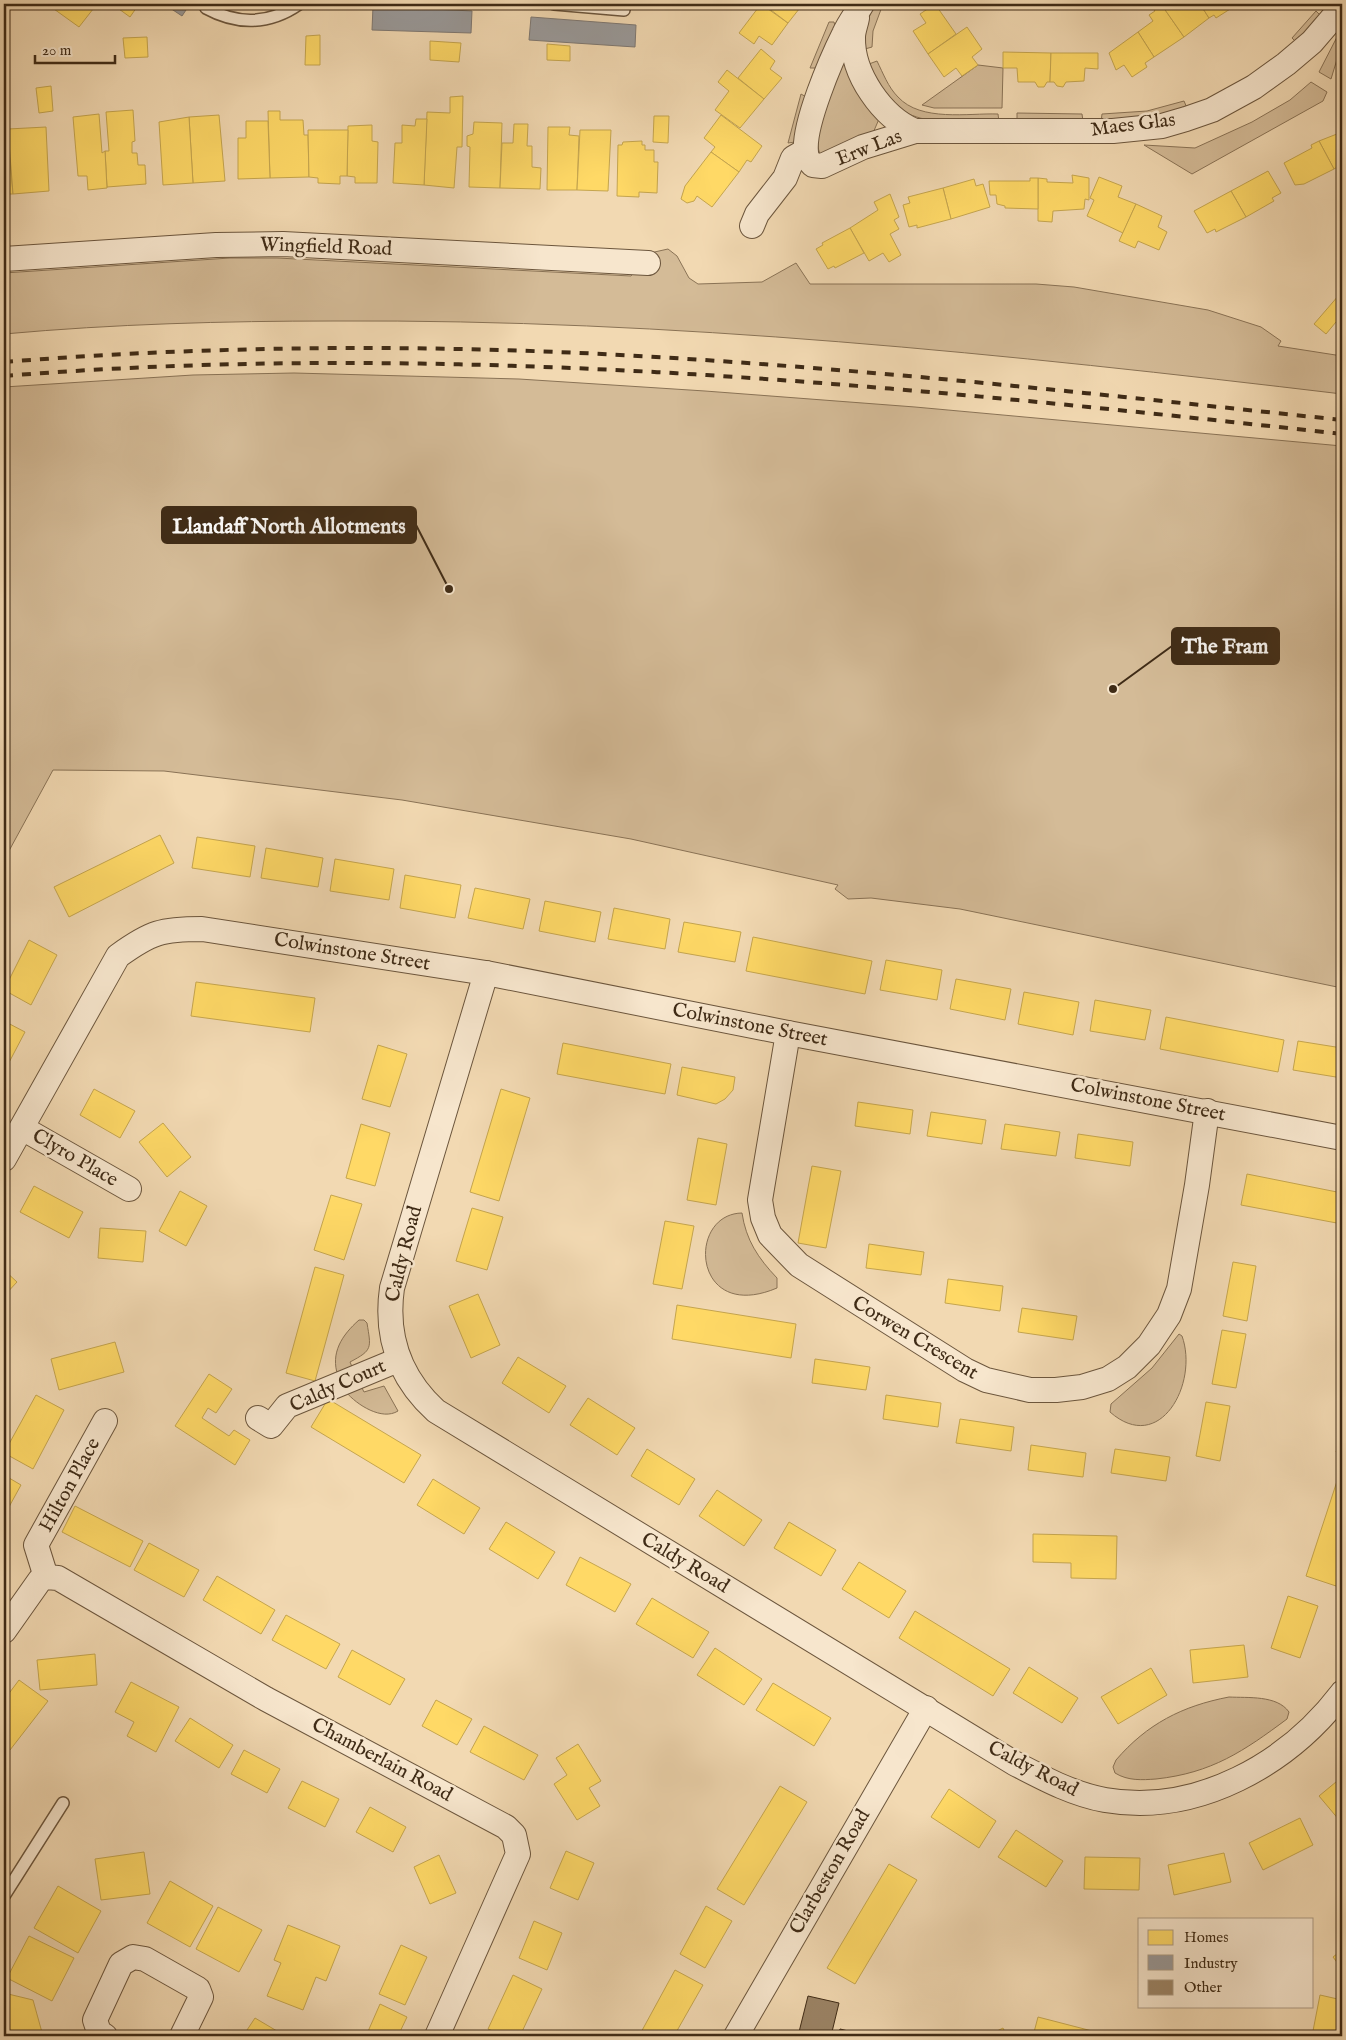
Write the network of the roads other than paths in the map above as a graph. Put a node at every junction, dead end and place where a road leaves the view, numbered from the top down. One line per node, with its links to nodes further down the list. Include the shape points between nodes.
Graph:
1 (299, 4): 5 (lane, via 273,17 237,21)
2 (554, 4): 6 (lane)
3 (860, 6): 7 (street, Erw Las, via 853,37 865,82 891,117); 8 (street, Erw Las, via 844,34 818,98)
4 (1342, 7): 7 (street, Maes Glas, via 1312,42 1254,87 1212,110 1162,126 1113,131)
5 (206, 8)
6 (624, 10)
7 (915, 131): 8 (street, Erw Las, via 863,147 822,166 813,165)
8 (805, 151): 9 (street, Erw Las, via 793,158 785,178 757,214)
9 (752, 226)
10 (4, 259): 11 (street, Wingfield Road, via 216,245 283,244)
11 (648, 263)
12 (486, 973): 13 (street, Colwinstone Street); 15 (street, Colwinstone Street, via 202,929 156,932 118,956); 19 (street, Caldy Road, via 392,1288 390,1324)
13 (788, 1033): 14 (street, Colwinstone Street); 14 (street, Corwen Crescent, via 760,1200 770,1235 816,1278 965,1370 1008,1387 1056,1390 1097,1384 1127,1366 1149,1345 1170,1315 1179,1289)
14 (1207, 1111): 16 (street, Colwinstone Street)
15 (22, 1128): 17 (street); 18 (street, Clyro Place)
16 (1342, 1138)
17 (4, 1159)
18 (129, 1189)
19 (398, 1360): 20 (street, Caldy Court, via 287,1406 271,1426); 25 (street, Caldy Road, via 410,1382 436,1411)
20 (258, 1418)
21 (106, 1421): 22 (street, Hilton Place, via 36,1545)
22 (52, 1577): 23 (street, via 40,1580); 30 (street, Chamberlain Road, via 266,1699 494,1819 514,1835 518,1854)
23 (4, 1631)
24 (1342, 1692): 25 (street, Caldy Road, via 1327,1712 1269,1761 1215,1790 1158,1802 1106,1800 1071,1790 1014,1763)
25 (926, 1708): 31 (street, Clarbeston Road)
26 (63, 1803): 27 (lane)
27 (4, 1896)
28 (105, 2036): 29 (street, via 99,2032 95,2020 121,1964 133,1957 145,1959 198,1989 201,1997)
29 (182, 2036)
30 (437, 2036)
31 (736, 2036)

